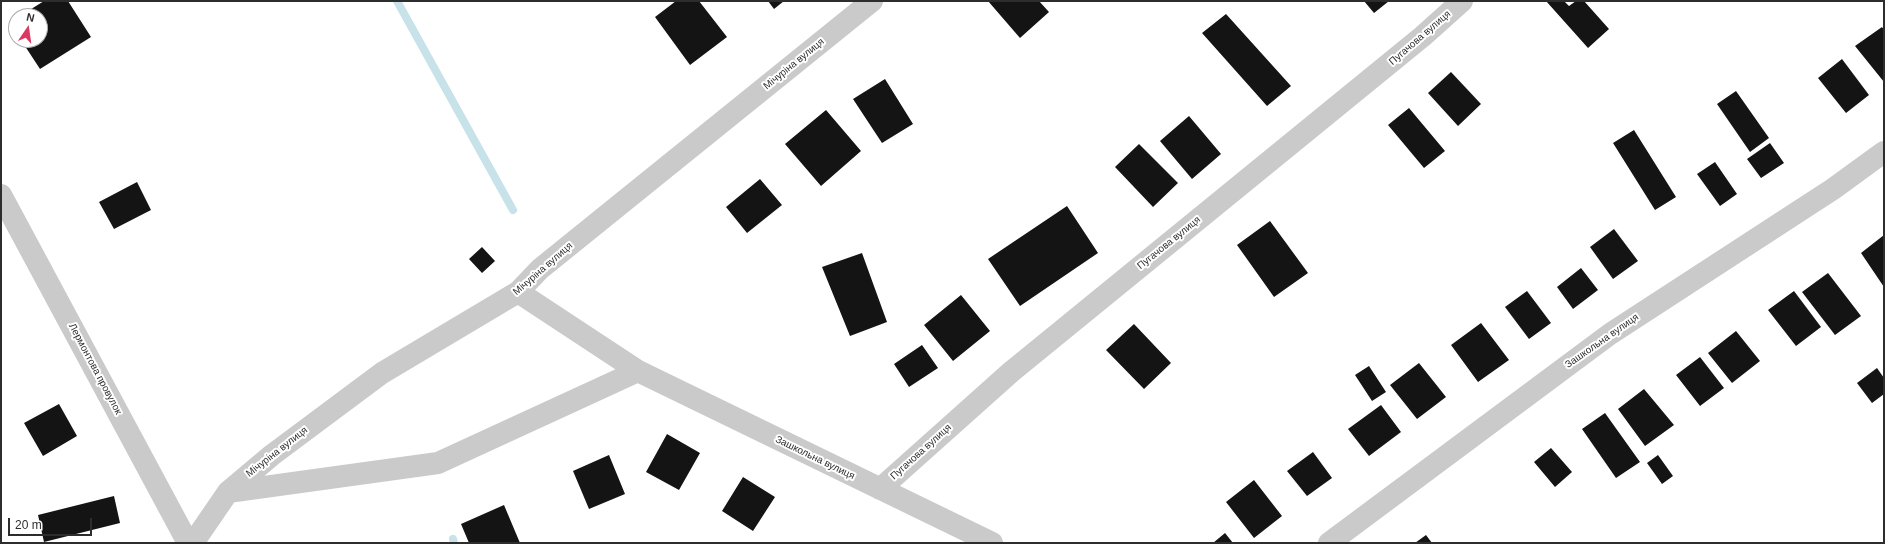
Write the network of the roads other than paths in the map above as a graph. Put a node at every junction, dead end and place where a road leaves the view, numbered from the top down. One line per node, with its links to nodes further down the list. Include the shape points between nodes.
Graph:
1 (872, 1): 5 (street, Мічуріна вулиця, via 540,269)
2 (1462, 1): 7 (street, Пугачова вулиця, via 1423,36 1010,372)
3 (1884, 152): 12 (street, Зашкольна вулиця, via 1833,189 1610,334)
4 (1, 195): 9 (street, Лермонтова провулок)
5 (518, 292): 6 (street, Зашкольна вулиця); 8 (street, Мічуріна вулиця, via 382,372 272,455)
6 (638, 371): 7 (street, Зашкольна вулиця); 8 (street, via 438,462)
7 (880, 489): 11 (street, Зашкольна вулиця)
8 (228, 492): 10 (street, Мічуріна вулиця)
9 (188, 543)
10 (194, 543)
11 (992, 543)
12 (1329, 543)

